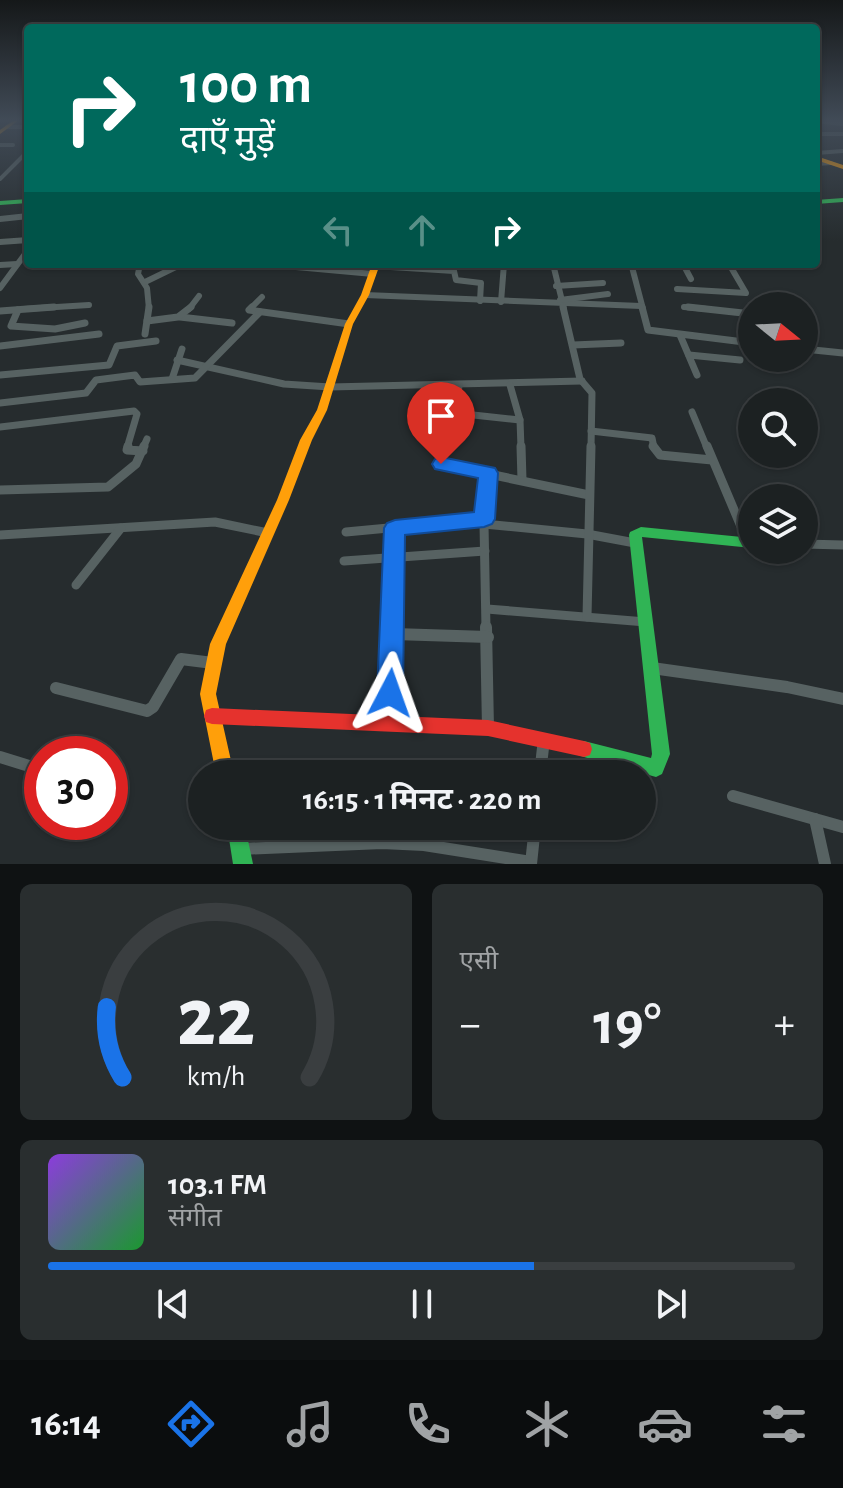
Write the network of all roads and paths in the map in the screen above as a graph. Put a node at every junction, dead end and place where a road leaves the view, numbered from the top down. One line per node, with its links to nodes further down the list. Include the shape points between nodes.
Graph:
1 (19, 160): 6 (street)
2 (826, 160): 3 (street)
3 (831, 163): 4 (street); 5 (street)
4 (820, 164)
5 (843, 167)
6 (0, 179)
7 (843, 200): 9 (street)
8 (24, 201): 10 (street)
9 (820, 202)
10 (0, 203)
11 (24, 216): 12 (street)
12 (0, 219)
13 (24, 240): 14 (street)
14 (0, 242)
15 (24, 256): 16 (street)
16 (17, 264): 17 (street); 29 (street)
17 (0, 265)
18 (139, 268): 27 (street)
19 (172, 268): 27 (street)
20 (375, 268): 33 (street); 36 (street, via 454,271 456,280 481,283)
21 (504, 268): 37 (street)
22 (554, 268): 30 (street)
23 (632, 268): 40 (street)
24 (685, 268): 26 (street)
25 (731, 268): 31 (street, via 746,293)
26 (691, 279)
27 (145, 282): 47 (street, via 150,298)
28 (603, 283): 30 (street)
29 (1, 284)
30 (556, 286): 38 (street)
31 (677, 289)
32 (608, 294): 38 (street)
33 (365, 295): 36 (street); 50 (street)
34 (199, 296): 46 (street)
35 (262, 297): 44 (street, via 249,310)
36 (480, 301): 37 (street)
37 (501, 302): 38 (street)
38 (561, 302): 40 (street); 61 (street)
39 (89, 305): 42 (street)
40 (641, 306): 56 (street, via 647,329)
41 (684, 307): 45 (street)
42 (18, 310): 43 (street); 51 (street)
43 (0, 311)
44 (260, 312): 50 (street); 69 (street)
45 (738, 313)
46 (180, 317): 47 (street); 49 (street)
47 (147, 321): 55 (street)
48 (85, 323): 53 (street)
49 (232, 323)
50 (349, 324): 76 (street)
51 (11, 326): 52 (street); 53 (street)
52 (0, 328)
53 (55, 329): 57 (street)
54 (99, 334): 57 (street)
55 (145, 334)
56 (680, 335): 59 (street); 66 (street)
57 (52, 341): 62 (street)
58 (156, 341): 70 (street, via 117,346 109,365)
59 (738, 341)
60 (621, 343): 61 (street)
61 (573, 345): 73 (street)
62 (0, 346)
63 (182, 349): 67 (street)
64 (818, 350): 65 (street)
65 (843, 353)
66 (689, 355): 68 (street); 71 (street)
67 (177, 360): 69 (street); 72 (street)
68 (738, 360)
69 (207, 365): 72 (street, via 195,378); 76 (street, via 284,384)
70 (0, 375)
71 (697, 375)
72 (172, 379): 77 (street, via 137,381 135,375 96,380 86,393)
73 (582, 381): 74 (street); 82 (street, via 592,393)
74 (510, 385): 75 (street); 80 (street)
75 (459, 386): 76 (street); 79 (street)
76 (330, 387): 97 (street)
77 (0, 403)
78 (692, 412): 86 (street)
79 (455, 413): 80 (street); 84 (street)
80 (520, 420): 89 (street)
81 (0, 427): 85 (street, via 134,411 127,450)
82 (591, 431): 86 (street, via 649,437 660,455); 91 (street)
83 (147, 439): 85 (street)
84 (451, 439)
85 (143, 451): 90 (street, via 136,464 103,488)
86 (712, 460): 92 (street)
87 (441, 464): 88 (street)
88 (488, 473): 89 (street); 93 (street)
89 (522, 480): 91 (street)
90 (0, 490)
91 (589, 495): 98 (street)
92 (738, 517)
93 (484, 521): 95 (street); 98 (street); 104 (street)
94 (121, 528): 97 (street, via 215,522); 99 (street); 107 (street)
95 (395, 528): 96 (street); 105 (street)
96 (346, 532)
97 (268, 533): 113 (street)
98 (587, 534): 101 (street); 109 (street)
99 (0, 535)
100 (738, 542): 101 (street, via 641,532)
101 (635, 543): 110 (street)
102 (818, 544): 103 (street)
103 (843, 545)
104 (485, 551): 105 (street); 108 (street)
105 (396, 558): 106 (street); 111 (street)
106 (344, 561)
107 (76, 585)
108 (487, 609): 109 (street); 112 (street)
109 (587, 617): 110 (street)
110 (647, 622): 114 (street)
111 (394, 634): 112 (street); 118 (street)
112 (488, 637): 119 (street)
113 (213, 663): 115 (street, via 181,659 147,711); 117 (street, via 208,694)
114 (652, 668): 116 (street); 120 (street, via 661,754 656,768)
115 (56, 688)
116 (843, 699)
117 (212, 716): 118 (street); 122 (street)
118 (388, 722): 119 (street)
119 (488, 728): 120 (street)
120 (544, 739): 123 (street)
121 (0, 757): 124 (street)
122 (222, 760)
123 (542, 760)
124 (24, 764)
125 (733, 796): 126 (street)
126 (815, 819): 127 (street); 131 (street)
127 (843, 827)
128 (533, 840): 130 (street)
129 (242, 857): 130 (street, via 382,843 452,847)
130 (531, 863)
131 (825, 864)

